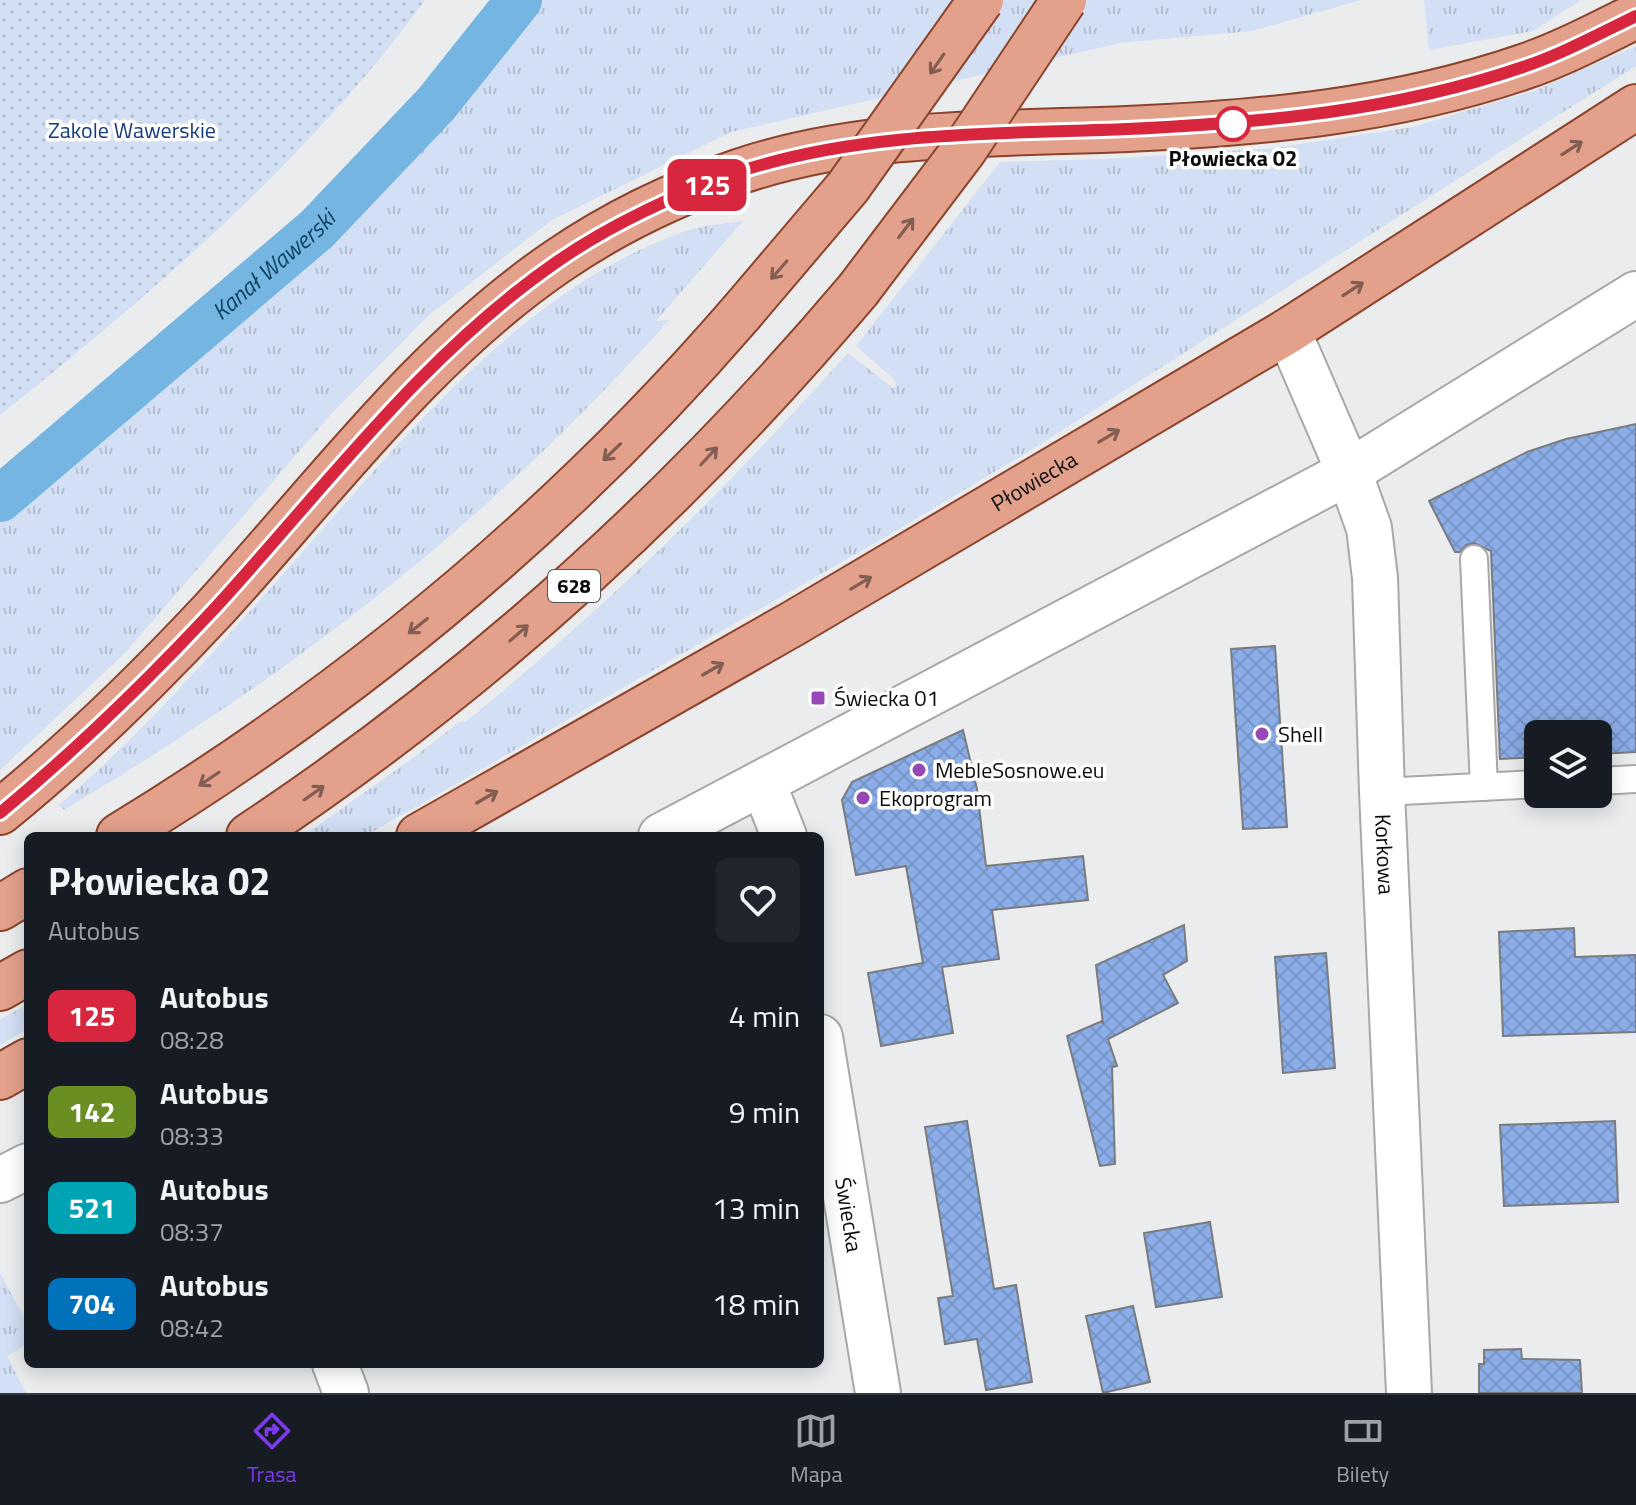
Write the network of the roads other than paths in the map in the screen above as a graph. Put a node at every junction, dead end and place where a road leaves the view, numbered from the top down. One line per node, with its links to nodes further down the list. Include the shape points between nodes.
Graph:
1 (981, 0): 16 (main road, one-way to 16, bridge, via 848,187 610,454 513,545 351,680)
2 (1064, 0): 17 (main road, 628, one-way to 2, bridge, via 464,680 626,539 701,464 858,290 964,150)
3 (1636, 16): 15 (main road, via 1525,66 1395,102 1226,124 929,136 789,157 676,197 559,261 449,351 129,698)
4 (1636, 107): 6 (main road, Płowiecka, one-way to 4)
5 (1635, 297): 7 (street)
6 (1288, 331): 7 (street, Korkowa); 18 (main road, Płowiecka, one-way to 6, via 794,623)
7 (1349, 472): 11 (street); 14 (street, Korkowa, via 1369,528 1375,578)
8 (1474, 559): 13 (lane)
9 (1636, 779): 10 (lane)
10 (1612, 780)
11 (763, 783): 19 (street); 20 (street)
12 (1524, 785): 13 (lane)
13 (1484, 787): 14 (lane)
14 (1382, 792): 33 (street, Korkowa)
15 (0, 812)
16 (125, 832)
17 (255, 832)
18 (426, 832)
19 (669, 832)
20 (782, 832)
21 (24, 893): 22 (main road)
22 (0, 908)
23 (24, 974): 24 (main road)
24 (0, 988)
25 (824, 1062): 32 (street, Świecka)
26 (24, 1063): 27 (main road)
27 (0, 1077)
28 (24, 1168): 29 (street)
29 (0, 1180)
30 (337, 1368): 31 (street)
31 (346, 1393)
32 (878, 1393)
33 (1409, 1393)

